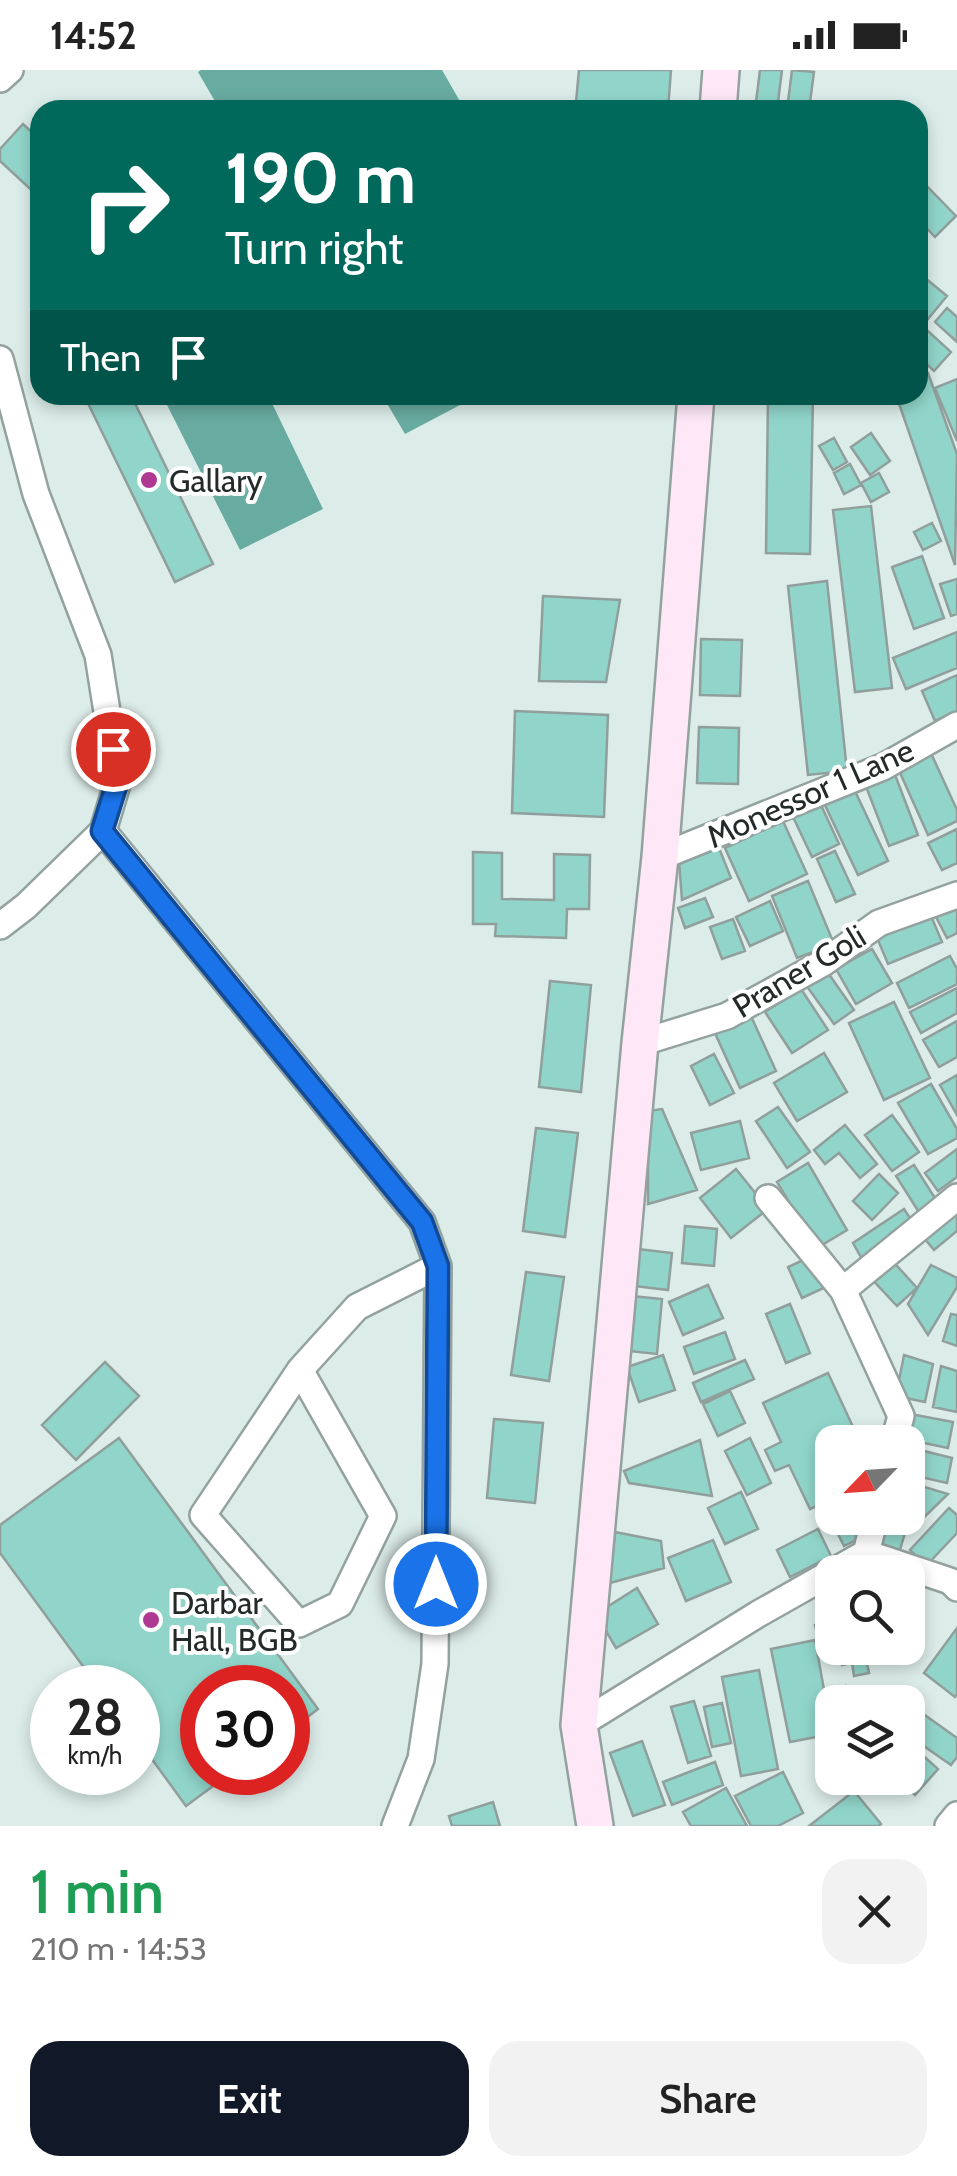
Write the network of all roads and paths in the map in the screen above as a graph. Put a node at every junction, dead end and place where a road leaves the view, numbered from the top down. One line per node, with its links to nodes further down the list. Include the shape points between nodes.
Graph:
1 (10, 70): 3 (street)
2 (721, 70): 4 (street)
3 (0, 79)
4 (719, 100)
5 (0, 359): 8 (street, via 36,494 98,656 118,780)
6 (695, 405): 9 (street)
7 (957, 725): 9 (street, Monessor 1 Lane, via 883,767)
8 (102, 831): 11 (street); 15 (street, via 422,1222)
9 (660, 857): 12 (street)
10 (957, 895): 12 (street, Praner Goli, via 878,923 823,963 726,1016)
11 (0, 926)
12 (640, 1043): 22 (street)
13 (957, 1197): 16 (street)
14 (768, 1198): 16 (street)
15 (438, 1266): 17 (street, via 357,1307); 24 (street, via 435,1664 421,1759)
16 (843, 1290): 18 (street, via 901,1416)
17 (300, 1370): 17 (street, via 203,1515 298,1624 340,1604 382,1516)
18 (899, 1425)
19 (871, 1535): 20 (street)
20 (866, 1553): 21 (street); 22 (street)
21 (957, 1588)
22 (579, 1725): 25 (street)
23 (957, 1815): 26 (street)
24 (395, 1826)
25 (595, 1826)
26 (948, 1826)

